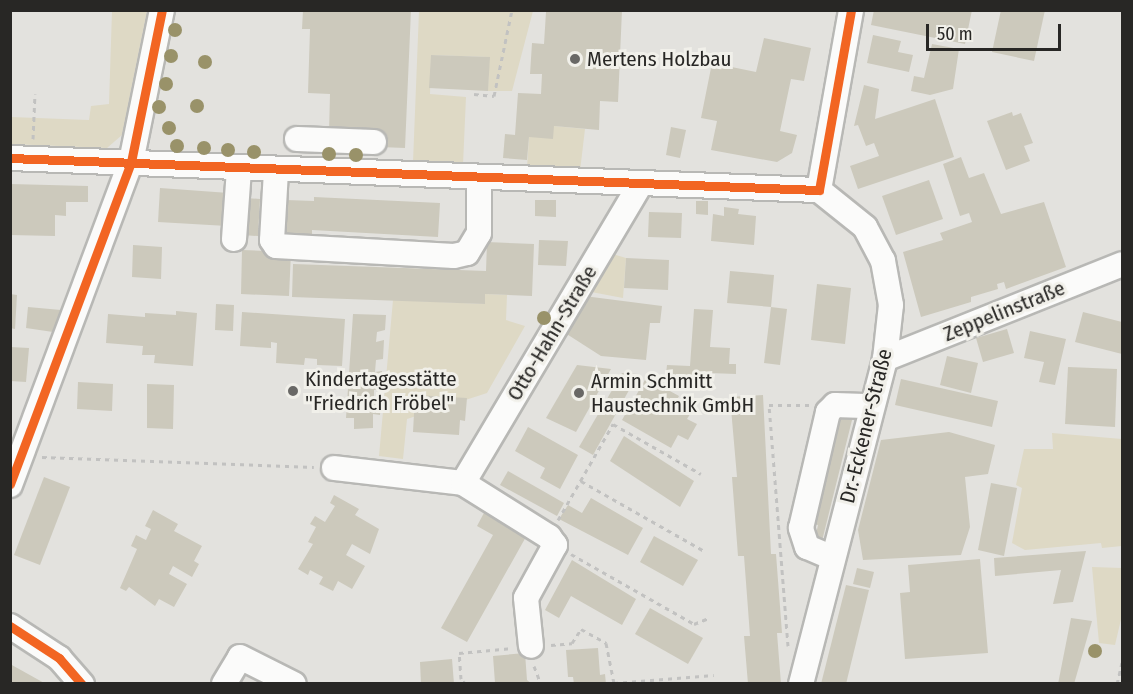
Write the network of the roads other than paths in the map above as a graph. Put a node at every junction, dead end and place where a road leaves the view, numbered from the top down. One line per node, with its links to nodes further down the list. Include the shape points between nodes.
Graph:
1 (162, 10): 6 (street)
2 (851, 10): 11 (street)
3 (297, 139): 4 (street)
4 (374, 142)
5 (21, 158): 6 (street)
6 (131, 162): 7 (street); 19 (street)
7 (239, 170): 8 (street); 13 (street)
8 (276, 171): 9 (street); 9 (street, via 272,240 276,246 454,256 467,253 479,233)
9 (487, 178): 10 (street); 12 (street)
10 (641, 183): 11 (street); 18 (street, Otto-Hahn-Straße)
11 (819, 190): 15 (street, Dr.-Eckener-Straße, via 865,227 883,261 891,305)
12 (494, 232)
13 (234, 239)
14 (1122, 264): 15 (street, Zeppelinstraße)
15 (885, 359): 16 (street, Dr.-Eckener-Straße)
16 (872, 406): 20 (street, Dr.-Eckener-Straße); 20 (street, via 835,405 828,412 801,528 807,548)
17 (334, 468): 18 (street)
18 (463, 483): 22 (street, via 552,541 526,598)
19 (10, 485)
20 (833, 558): 26 (street, Dr.-Eckener-Straße)
21 (10, 626): 23 (street, via 59,658)
22 (531, 646)
23 (82, 684)
24 (224, 684): 25 (street, via 240,657)
25 (294, 684)
26 (801, 684)

